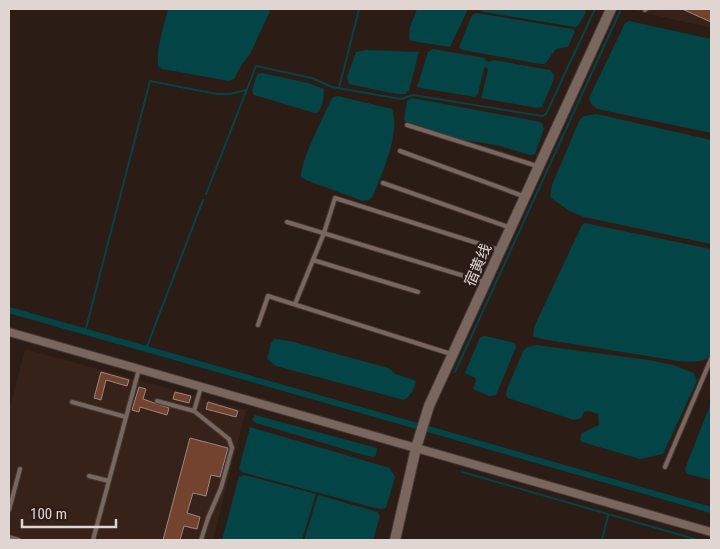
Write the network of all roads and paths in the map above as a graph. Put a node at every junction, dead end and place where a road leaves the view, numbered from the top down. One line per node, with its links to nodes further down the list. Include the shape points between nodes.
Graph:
1 (611, 9): 4 (main road, 宿黄线)
2 (407, 125): 4 (lane)
3 (400, 151): 6 (lane)
4 (539, 167): 6 (main road, 宿黄线)
5 (383, 183): 8 (lane)
6 (525, 197): 8 (main road, 宿黄线)
7 (287, 222): 9 (lane)
8 (512, 228): 10 (main road, 宿黄线)
9 (324, 233): 10 (lane, via 335,198); 11 (lane); 12 (lane)
10 (501, 251): 12 (main road, 宿黄线)
11 (313, 260): 13 (lane); 14 (lane)
12 (487, 283): 17 (main road, 宿黄线)
13 (418, 292)
14 (295, 304): 15 (lane, via 268,296); 17 (lane)
15 (258, 325)
16 (9, 332): 19 (street)
17 (454, 355): 25 (main road, 宿黄线, via 429,406)
18 (711, 359): 26 (lane)
19 (138, 369): 20 (street); 24 (lane)
20 (202, 387): 23 (lane); 25 (street)
21 (157, 401): 23 (lane)
22 (72, 402): 24 (lane)
23 (194, 411): 35 (lane, via 229,439 232,446 221,488)
24 (126, 416): 29 (lane)
25 (416, 448): 31 (street); 36 (main road, 宿黄线)
26 (665, 466)
27 (20, 469): 30 (lane)
28 (89, 476): 29 (lane)
29 (109, 481): 34 (lane)
30 (9, 510)
31 (711, 532)
32 (9, 537): 33 (lane)
33 (19, 540)
34 (93, 540)
35 (201, 540)
36 (395, 540)

